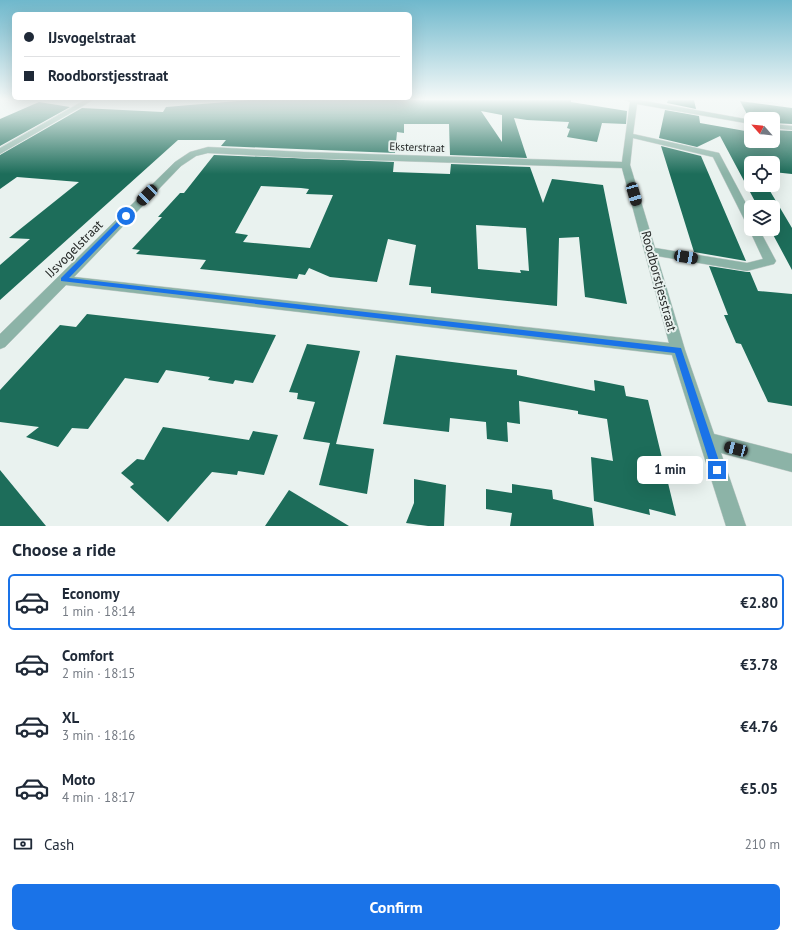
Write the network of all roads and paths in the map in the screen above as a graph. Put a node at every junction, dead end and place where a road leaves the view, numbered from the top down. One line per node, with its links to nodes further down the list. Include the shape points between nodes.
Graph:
1 (47, 125): 7 (street)
2 (629, 125): 5 (street, Roodborstjesstraat)
3 (780, 127): 4 (street)
4 (792, 128)
5 (628, 135): 8 (street, Roodborstjesstraat); 9 (street, via 716,154)
6 (208, 150): 8 (street, Eksterstraat, via 312,156); 12 (street, IJsvogelstraat, via 193,154 178,164)
7 (0, 151)
8 (626, 165): 11 (street, Roodborstjesstraat)
9 (744, 209)
10 (758, 236): 11 (street, via 770,261 747,267)
11 (651, 251): 14 (street, Roodborstjesstraat)
12 (64, 280): 13 (street, IJsvogelstraat); 14 (street)
13 (0, 343)
14 (678, 350): 15 (street, Roodborstjesstraat)
15 (708, 441): 16 (street); 17 (street, Roodborstjesstraat)
16 (792, 463)
17 (736, 526)

